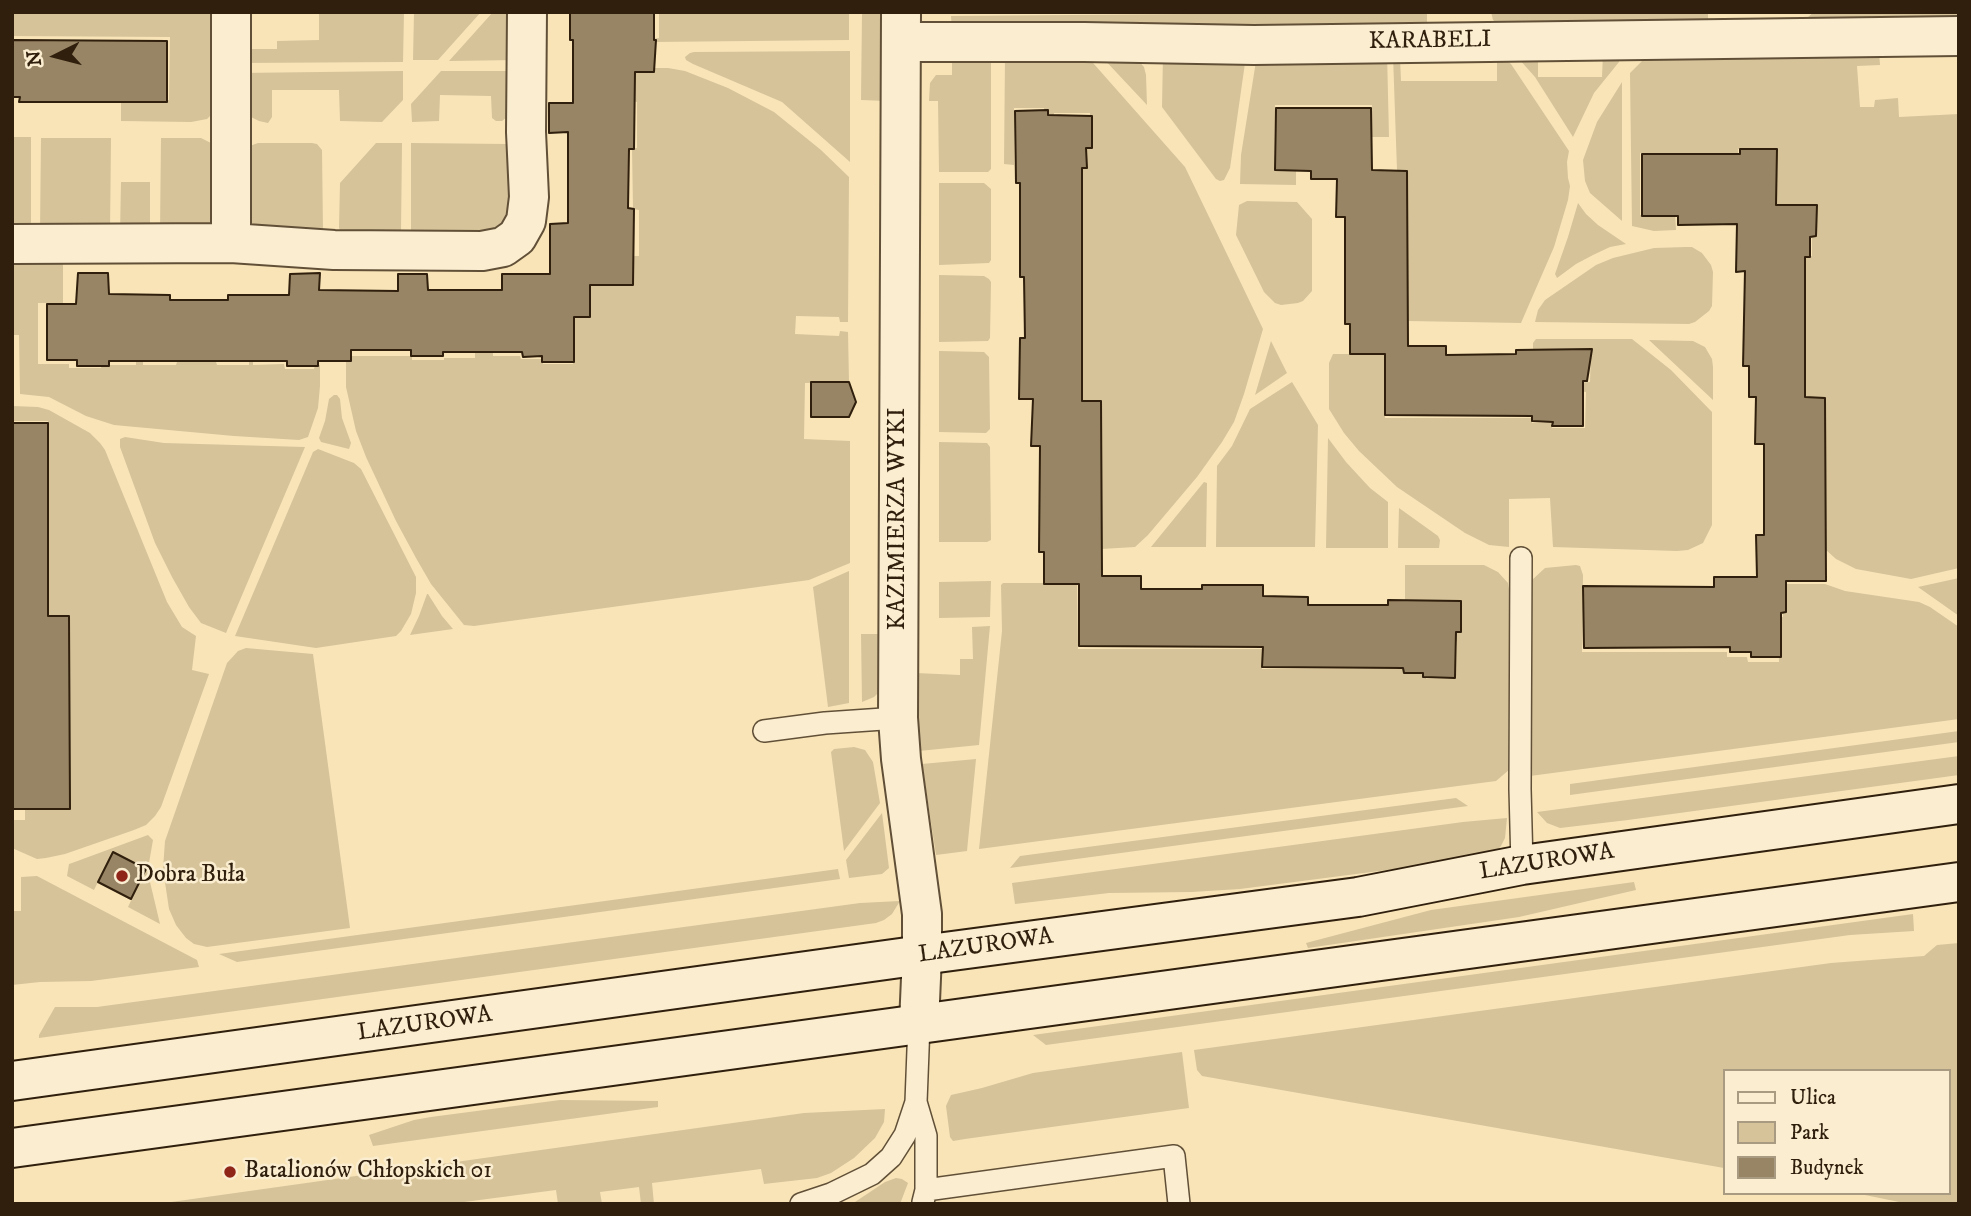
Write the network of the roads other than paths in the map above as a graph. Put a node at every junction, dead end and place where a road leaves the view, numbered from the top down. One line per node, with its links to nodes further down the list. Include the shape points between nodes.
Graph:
1 (231, 12): 5 (main road)
2 (527, 12): 5 (main road, via 529,197 526,221 517,237 503,247 482,251 334,250)
3 (901, 27): 4 (main road, KARABELI, via 1084,42 1254,45); 8 (main road, KAZIMIERZA WYKI)
4 (1959, 36)
5 (231, 243): 6 (main road)
6 (12, 244)
7 (1521, 558): 11 (lane)
8 (898, 718): 9 (lane); 13 (main road, KAZIMIERZA WYKI, via 920,889)
9 (764, 731)
10 (1959, 804): 11 (main road, LAZUROWA)
11 (1522, 865): 13 (main road, LAZUROWA, via 1358,897)
12 (1959, 882): 14 (main road)
13 (922, 955): 14 (main road, KAZIMIERZA WYKI); 15 (main road, LAZUROWA)
14 (919, 1024): 16 (lane); 17 (main road)
15 (12, 1081)
16 (916, 1102): 18 (lane, via 926,1136); 19 (lane, via 905,1135 891,1157 872,1174)
17 (12, 1148)
18 (924, 1197): 20 (lane, via 1174,1156)
19 (801, 1204)
20 (1179, 1204)

